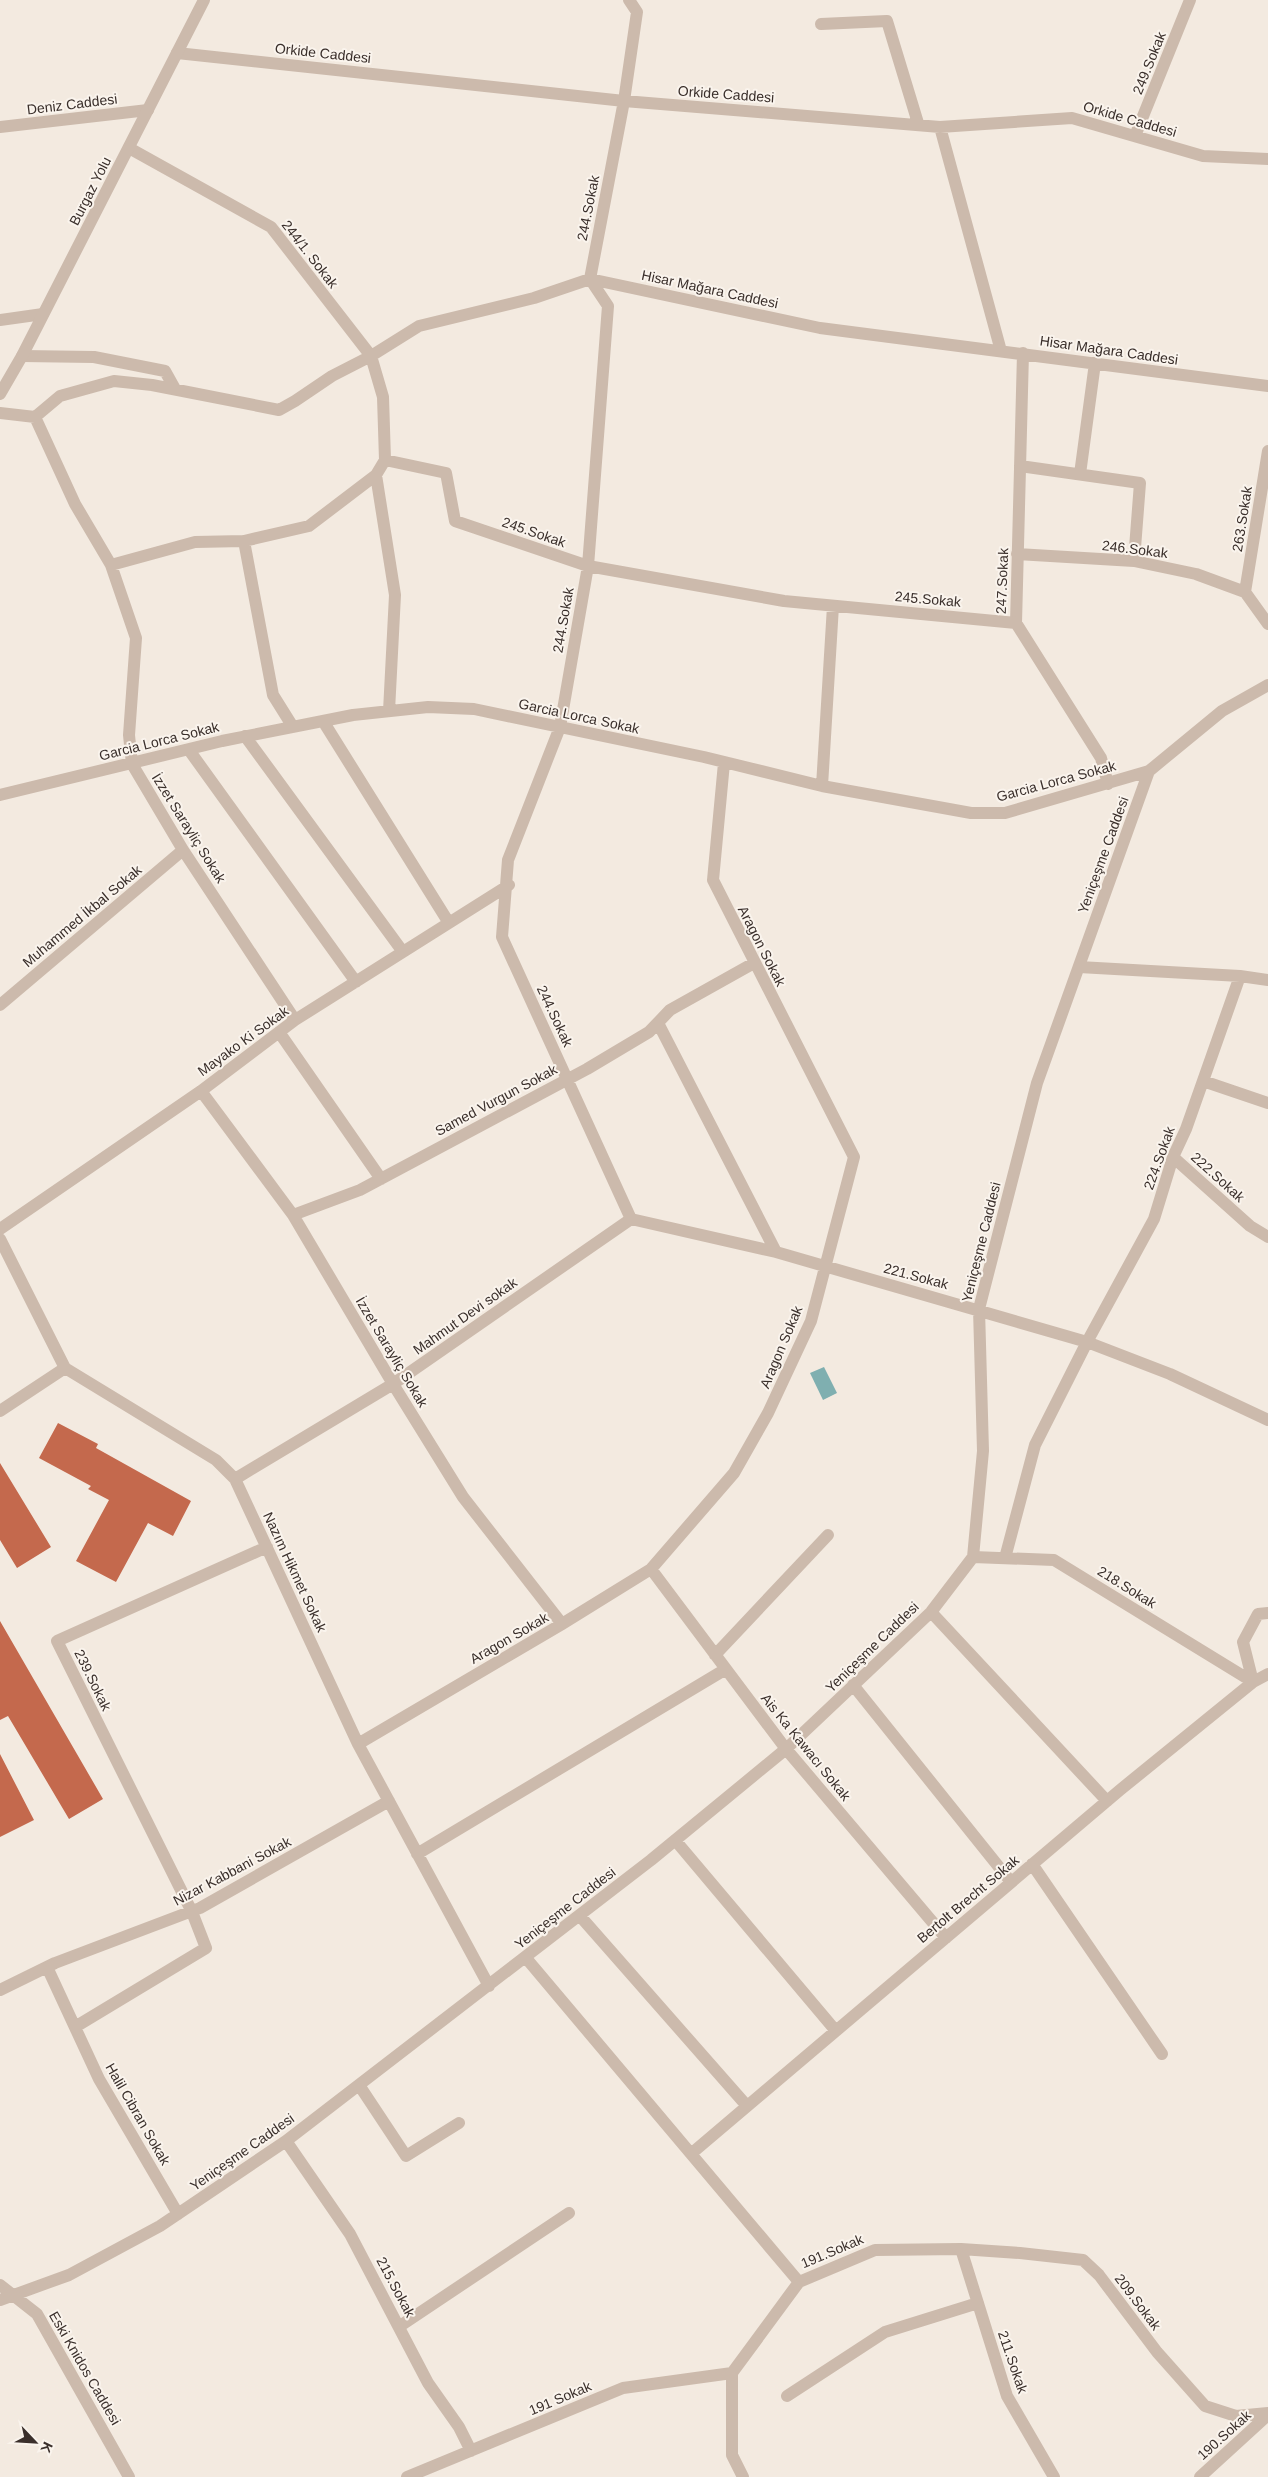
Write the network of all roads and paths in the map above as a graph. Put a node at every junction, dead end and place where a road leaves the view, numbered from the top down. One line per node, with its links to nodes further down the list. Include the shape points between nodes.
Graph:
1 (204, 0): 5 (street, Burgaz Yolu)
2 (630, 0): 6 (street, 244.Sokak, via 637,12)
3 (1190, 0): 11 (street, 249.Sokak)
4 (822, 24): 8 (street, via 887,21)
5 (177, 53): 6 (street, Orkide Caddesi); 7 (street, Burgaz Yolu)
6 (624, 101): 8 (street, Orkide Caddesi); 14 (street, 244.Sokak)
7 (148, 110): 9 (street, Deniz Caddesi); 12 (street, Burgaz Yolu)
8 (918, 124): 10 (street, Orkide Caddesi)
9 (0, 127)
10 (940, 127): 11 (street, Orkide Caddesi, via 1072,118); 17 (street)
11 (1135, 136): 13 (street, Orkide Caddesi, via 1203,156)
12 (129, 148): 15 (street, Burgaz Yolu); 20 (street, 244/1. Sokak, via 271,227)
13 (1268, 159)
14 (590, 278): 17 (street, Hisar Mağara Caddesi, via 820,328); 20 (street, via 534,298 419,326); 36 (street, 244.Sokak, via 608,306)
15 (43, 314): 16 (street); 19 (street, Burgaz Yolu)
16 (0, 320)
17 (1001, 350): 18 (street, Hisar Mağara Caddesi)
18 (1023, 353): 21 (street, Hisar Mağara Caddesi); 29 (street, 247.Sokak)
19 (22, 356): 23 (street, via 94,357 165,371); 24 (street, Burgaz Yolu)
20 (371, 356): 23 (street, via 332,376 280,410); 28 (street, via 383,397)
21 (1095, 363): 22 (street, Hisar Mağara Caddesi); 30 (street)
22 (1268, 386)
23 (175, 389): 26 (street, via 114,381 60,396)
24 (0, 394)
25 (0, 413): 26 (street)
26 (35, 417): 35 (street, İzzet Sarayliç Sokak, via 75,504)
27 (1268, 451): 37 (street, 263.Sokak)
28 (385, 460): 31 (street); 36 (street, 245.Sokak, via 446,473 455,521)
29 (1020, 466): 30 (street); 33 (street, 247.Sokak)
30 (1080, 474): 34 (street, via 1140,482)
31 (376, 475): 32 (street, via 309,526); 42 (street, via 395,595)
32 (244, 541): 35 (street, via 195,542); 44 (street, via 272,695)
33 (1018, 554): 34 (street, 246.Sokak); 39 (street, 247.Sokak)
34 (1134, 561): 37 (street, 246.Sokak, via 1196,574)
35 (111, 565): 49 (street, İzzet Sarayliç Sokak, via 136,638 129,735)
36 (588, 566): 38 (street, 245.Sokak, via 784,601); 45 (street, 244.Sokak)
37 (1245, 592): 40 (street)
38 (833, 606): 39 (street, 245.Sokak); 52 (street)
39 (1016, 623): 51 (street, 247.Sokak, via 1101,758)
40 (1268, 624)
41 (1268, 686): 50 (street, via 1222,711)
42 (389, 711): 43 (street, Garcia Lorca Sokak); 45 (street, Garcia Lorca Sokak, via 428,707 474,709)
43 (323, 721): 44 (street, Garcia Lorca Sokak); 56 (street)
44 (293, 727): 46 (street, Garcia Lorca Sokak)
45 (560, 727): 48 (street, Garcia Lorca Sokak); 55 (street, 244.Sokak, via 508,860)
46 (245, 736): 47 (street, Garcia Lorca Sokak); 57 (street)
47 (189, 750): 49 (street, Garcia Lorca Sokak); 62 (street)
48 (724, 763): 52 (street, Garcia Lorca Sokak); 58 (street, Aragon Sokak, via 713,880)
49 (132, 764): 53 (street, Garcia Lorca Sokak); 54 (street, İzzet Sarayliç Sokak)
50 (1149, 771): 51 (street, Garcia Lorca Sokak); 59 (street, Yeniçeşme Caddesi)
51 (1108, 784): 52 (street, Garcia Lorca Sokak, via 1005,813 971,813)
52 (822, 786)
53 (0, 796)
54 (183, 850): 63 (street, Muhammed İkbal Sokak); 64 (street, İzzet Sarayliç Sokak)
55 (508, 886): 56 (street, Mayako Ki Sokak); 67 (street, 244.Sokak, via 502,938)
56 (449, 923): 57 (street, Mayako Ki Sokak)
57 (403, 952): 62 (street, Mayako Ki Sokak)
58 (754, 963): 65 (street, Samed Vurgun Sokak, via 670,1010); 79 (street, Aragon Sokak, via 854,1157)
59 (1079, 967): 60 (street); 80 (street, Yeniçeşme Caddesi, via 1038,1083)
60 (1240, 976): 61 (street); 68 (street, 224.Sokak)
61 (1268, 980)
62 (356, 982): 64 (street, Mayako Ki Sokak)
63 (0, 1005)
64 (295, 1020): 66 (street, Mayako Ki Sokak)
65 (658, 1023): 67 (street, Samed Vurgun Sokak, via 649,1032); 78 (street)
66 (279, 1032): 69 (street, Mayako Ki Sokak); 72 (street)
67 (567, 1080): 72 (street, Samed Vurgun Sokak); 74 (street, 244.Sokak)
68 (1203, 1081): 70 (street); 71 (street, 224.Sokak)
69 (200, 1091): 73 (street, İzzet Sarayliç Sokak); 75 (street, Mayako Ki Sokak)
70 (1268, 1103)
71 (1173, 1157): 76 (street, 222.Sokak, via 1250,1226); 81 (street, 224.Sokak, via 1154,1220)
72 (381, 1179): 73 (street, Samed Vurgun Sokak)
73 (293, 1215): 83 (street, İzzet Sarayliç Sokak)
74 (631, 1219): 78 (street, 221.Sokak); 83 (street, Mahmut Devi sokak)
75 (0, 1229)
76 (1268, 1237)
77 (0, 1240): 82 (street)
78 (776, 1252): 79 (street, 221.Sokak)
79 (825, 1268): 80 (street, 221.Sokak); 91 (street, Aragon Sokak, via 811,1321 768,1414 734,1474)
80 (979, 1309): 81 (street, 221.Sokak); 89 (street, Yeniçeşme Caddesi, via 983,1451)
81 (1087, 1342): 85 (street, 221.Sokak, via 1170,1374); 90 (street, 224.Sokak, via 1035,1444)
82 (64, 1368): 84 (street); 86 (street, Nazım Hikmet Sokak, via 216,1460)
83 (393, 1384): 86 (street, Mahmut Devi sokak); 94 (street, İzzet Sarayliç Sokak, via 463,1497)
84 (0, 1411)
85 (1268, 1420)
86 (235, 1479): 88 (street, Nazım Hikmet Sokak)
87 (828, 1535): 95 (street)
88 (267, 1547): 100 (street, Nazım Hikmet Sokak); 108 (street, 239.Sokak, via 57,1641)
89 (973, 1557): 90 (street, 218.Sokak); 92 (street, Yeniçeşme Caddesi)
90 (1005, 1558): 98 (street, 218.Sokak, via 1054,1560)
91 (651, 1570): 94 (street, Aragon Sokak); 95 (street, Ais Ka Kawacı Sokak)
92 (931, 1612): 99 (street, Yeniçeşme Caddesi); 103 (street)
93 (1268, 1613): 98 (street, via 1258,1614 1243,1642)
94 (562, 1624): 100 (street, Aragon Sokak)
95 (715, 1655): 96 (street, Ais Ka Kawacı Sokak)
96 (726, 1669): 101 (street, Ais Ka Kawacı Sokak); 105 (street)
97 (1268, 1674): 98 (street, Bertolt Brecht Sokak)
98 (1253, 1682): 103 (street, Bertolt Brecht Sokak)
99 (853, 1685): 101 (street, Yeniçeşme Caddesi); 107 (street)
100 (358, 1744): 102 (street, Nazım Hikmet Sokak)
101 (786, 1749): 104 (street, Yeniçeşme Caddesi); 110 (street, Ais Ka Kawacı Sokak)
102 (389, 1801): 105 (street, Nazım Hikmet Sokak); 108 (street, Nizar Kabbani Sokak)
103 (1107, 1801): 106 (street, Bertolt Brecht Sokak)
104 (675, 1840): 109 (street, Yeniçeşme Caddesi); 116 (street)
105 (417, 1854): 113 (street, Nazım Hikmet Sokak)
106 (1032, 1864): 107 (street, Bertolt Brecht Sokak); 117 (street)
107 (1011, 1882): 110 (street, Bertolt Brecht Sokak)
108 (192, 1912): 112 (street, Nizar Kabbani Sokak); 115 (street, via 206,1948)
109 (580, 1916): 111 (street, Yeniçeşme Caddesi); 119 (street)
110 (946, 1938): 116 (street, Bertolt Brecht Sokak)
111 (526, 1958): 113 (street, Yeniçeşme Caddesi); 122 (street)
112 (47, 1967): 114 (street, Nizar Kabbani Sokak); 115 (street, Halil Cibran Sokak)
113 (489, 1986): 118 (street, Yeniçeşme Caddesi)
114 (0, 1990)
115 (74, 2027): 124 (street, Halil Cibran Sokak, via 99,2079)
116 (836, 2031): 119 (street, Bertolt Brecht Sokak)
117 (1162, 2054)
118 (359, 2086): 120 (street, via 406,2156); 121 (street, Yeniçeşme Caddesi)
119 (746, 2106): 122 (street, Bertolt Brecht Sokak)
120 (458, 2123)
121 (286, 2141): 124 (street, Yeniçeşme Caddesi); 131 (street, 215.Sokak, via 350,2234)
122 (692, 2153): 126 (street)
123 (569, 2213): 131 (street)
124 (178, 2214): 128 (street, Yeniçeşme Caddesi, via 70,2275)
125 (961, 2249): 126 (street, 191.Sokak, via 875,2250); 130 (street, 211.Sokak); 134 (street, 209.Sokak, via 1083,2260 1099,2275 1157,2352 1205,2406 1236,2416)
126 (799, 2282): 132 (street, 191.Sokak)
127 (0, 2285): 128 (street, Eski Knidos Caddesi)
128 (14, 2294): 129 (street, Yeniçeşme Caddesi); 136 (street, Eski Knidos Caddesi, via 37,2314)
129 (0, 2300)
130 (978, 2303): 133 (street, via 885,2332); 139 (street, 211.Sokak, via 1008,2396)
131 (400, 2326): 135 (street, 215.Sokak, via 428,2383 459,2427)
132 (732, 2373): 135 (street, 191 Sokak, via 623,2388); 138 (street, via 732,2455)
133 (787, 2396)
134 (1268, 2414): 140 (street, 190.Sokak)
135 (471, 2451): 137 (street, 191 Sokak)
136 (129, 2477)
137 (407, 2477)
138 (743, 2477)
139 (1054, 2477)
140 (1200, 2477)

